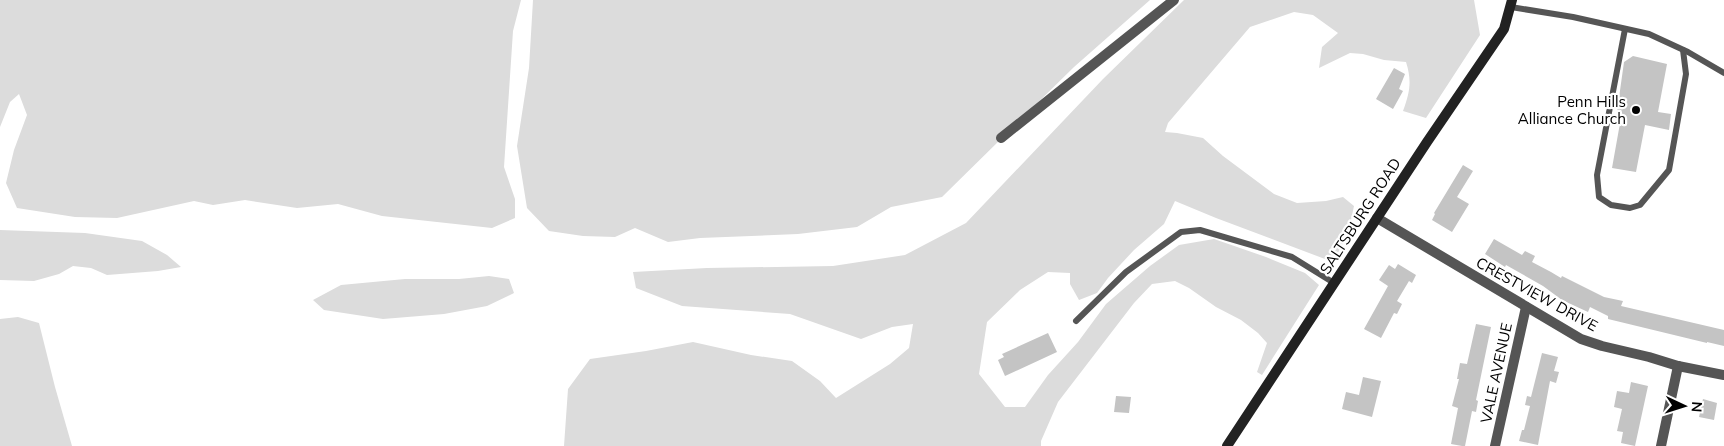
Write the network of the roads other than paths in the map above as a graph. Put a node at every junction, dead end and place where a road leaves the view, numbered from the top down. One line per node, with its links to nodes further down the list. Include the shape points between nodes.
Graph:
1 (1174, 0): 6 (street)
2 (1511, 3): 3 (lane); 7 (main road, SALTSBURG ROAD, via 1504,30)
3 (1625, 28): 4 (lane, via 1649,34); 4 (lane, via 1596,176 1599,197 1611,205 1630,208 1640,205 1669,170 1686,74)
4 (1683, 50): 5 (lane)
5 (1724, 73)
6 (1001, 138)
7 (1377, 218): 8 (main road, SALTSBURG ROAD); 9 (street, CRESTVIEW DRIVE)
8 (1334, 283): 10 (lane, via 1292,257 1191,230 1181,232 1126,272); 13 (main road, SALTSBURG ROAD)
9 (1526, 307): 11 (street, CRESTVIEW DRIVE, via 1581,339); 14 (street, VALE AVENUE)
10 (1076, 320)
11 (1678, 366): 12 (street, CRESTVIEW DRIVE); 15 (street)
12 (1724, 375)
13 (1227, 446)
14 (1495, 446)
15 (1661, 446)

